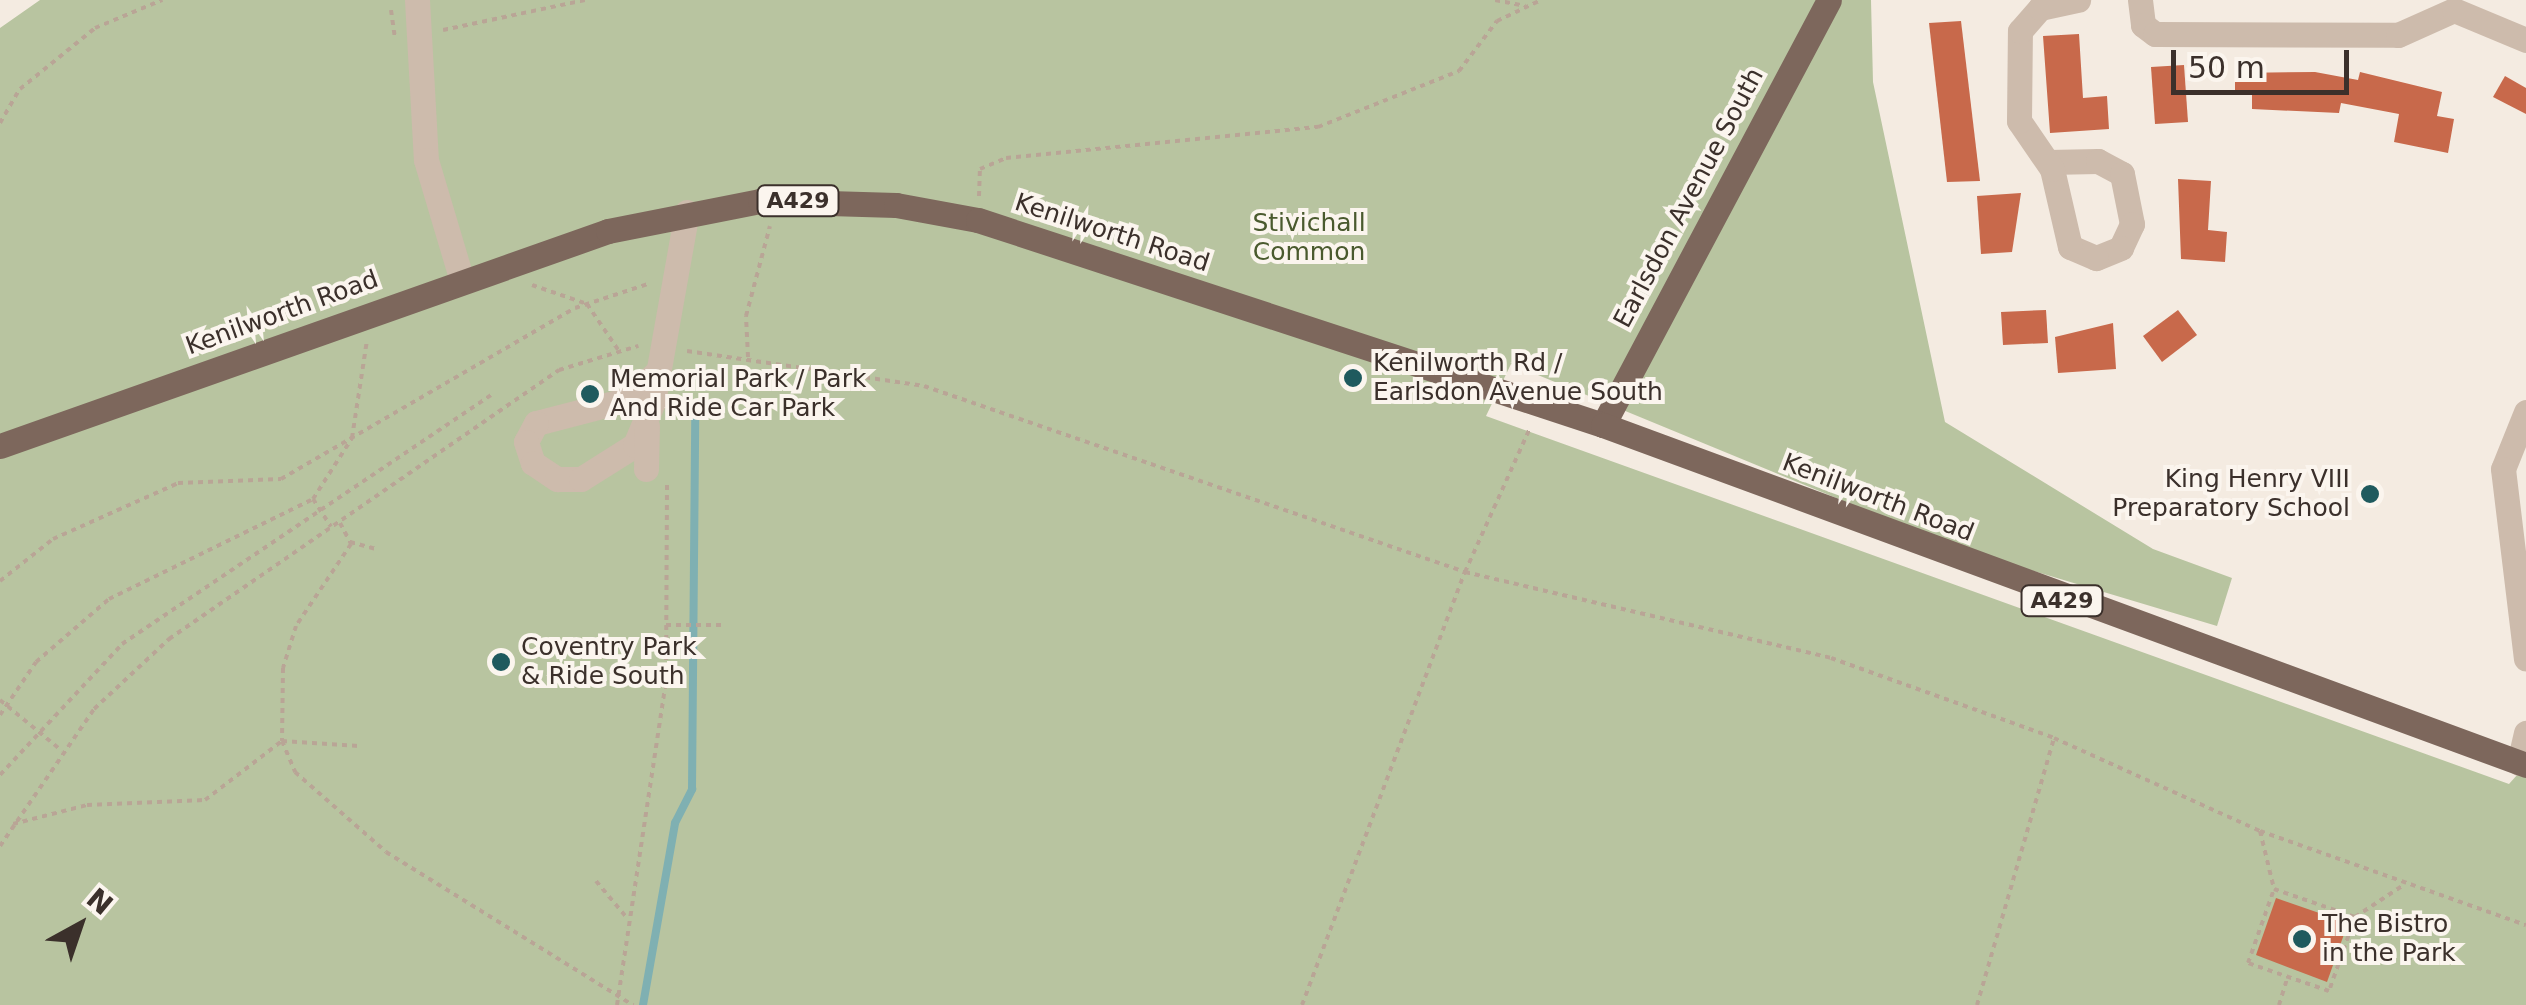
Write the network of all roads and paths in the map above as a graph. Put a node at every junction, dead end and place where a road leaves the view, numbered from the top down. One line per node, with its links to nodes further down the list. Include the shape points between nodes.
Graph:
1 (162, 0): 14 (path, via 95,28 20,90)
2 (392, 0): 12 (path, via 389,39)
3 (416, 0): 12 (street)
4 (585, 0): 12 (path)
5 (1495, 0): 11 (path)
6 (1541, 0): 11 (path)
7 (1829, 0): 30 (main road, Earlsdon Avenue South)
8 (2078, 0): 15 (street, via 2040,8 2018,40 2020,121)
9 (2140, 0): 10 (street, via 2143,25 2155,34 2390,35)
10 (2461, 5): 13 (street)
11 (1525, 6): 18 (path, via 1497,21 1459,71 1318,127 1006,158 980,169)
12 (418, 35): 21 (street, via 426,160)
13 (2526, 40)
14 (0, 123)
15 (2048, 162)
16 (778, 201): 17 (main road, Kenilworth Road / A429); 18 (main road, Kenilworth Road / A429, via 896,205); 26 (path, via 750,290)
17 (687, 212): 19 (main road, Kenilworth Road / A429); 20 (street)
18 (978, 220): 28 (main road, Kenilworth Road / A429)
19 (511, 264): 21 (main road, Kenilworth Road / A429); 22 (path, via 535,287)
20 (680, 273): 22 (path); 25 (street)
21 (462, 281): 23 (main road, Kenilworth Road / A429)
22 (586, 304): 24 (path); 32 (path)
23 (360, 318): 32 (path, via 368,344); 33 (main road, Kenilworth Road / A429)
24 (618, 350): 25 (path); 37 (path, via 559,370)
25 (665, 356): 26 (path); 31 (street); 31 (street, via 629,399 536,423 527,453 543,472 581,479 614,467)
26 (748, 358): 43 (path, via 924,386 1002,409)
27 (491, 395): 36 (path)
28 (1540, 406): 30 (main road, Kenilworth Road / A429); 43 (path)
29 (2526, 412): 47 (street, via 2504,469)
30 (1602, 425): 57 (main road, Kenilworth Road / A429)
31 (647, 426): 34 (street)
32 (352, 438): 35 (path); 44 (path, via 282,479 178,483 53,539)
33 (0, 446)
34 (657, 473): 45 (path)
35 (313, 499): 36 (path); 49 (path, via 109,599 36,662)
36 (321, 511): 38 (path); 40 (path)
37 (340, 523): 38 (path); 39 (path)
38 (331, 526): 42 (path)
39 (350, 542): 41 (path); 54 (path, via 296,626 278,697)
40 (267, 547): 42 (path); 51 (path, via 122,644)
41 (377, 549)
42 (275, 561): 56 (path, via 168,639)
43 (1466, 572): 53 (path, via 1831,658); 72 (path)
44 (0, 581)
45 (666, 625): 46 (path); 66 (path, via 666,680)
46 (721, 625)
47 (2526, 659)
48 (0, 700): 49 (path)
49 (8, 707): 50 (path); 51 (path)
50 (0, 714)
51 (36, 729): 56 (path); 58 (path)
52 (2526, 733): 57 (street)
53 (2054, 738): 60 (path); 73 (path)
54 (282, 741): 55 (path); 59 (path, via 204,800 87,805); 69 (path, via 294,772 348,823)
55 (359, 746)
56 (64, 752): 59 (path)
57 (2523, 764)
58 (0, 775)
59 (12, 824): 61 (path)
60 (2260, 831): 63 (path); 64 (path)
61 (0, 846)
62 (596, 880): 66 (path)
63 (2405, 884): 65 (path); 67 (path)
64 (2274, 888): 65 (path); 68 (path, via 2248,963)
65 (2355, 917): 68 (path, via 2328,991)
66 (627, 918): 69 (path)
67 (2526, 925)
68 (2287, 978): 74 (path)
69 (622, 998): 70 (path); 71 (path)
70 (617, 1005)
71 (634, 1005)
72 (1302, 1005)
73 (1977, 1005)
74 (2278, 1005)

